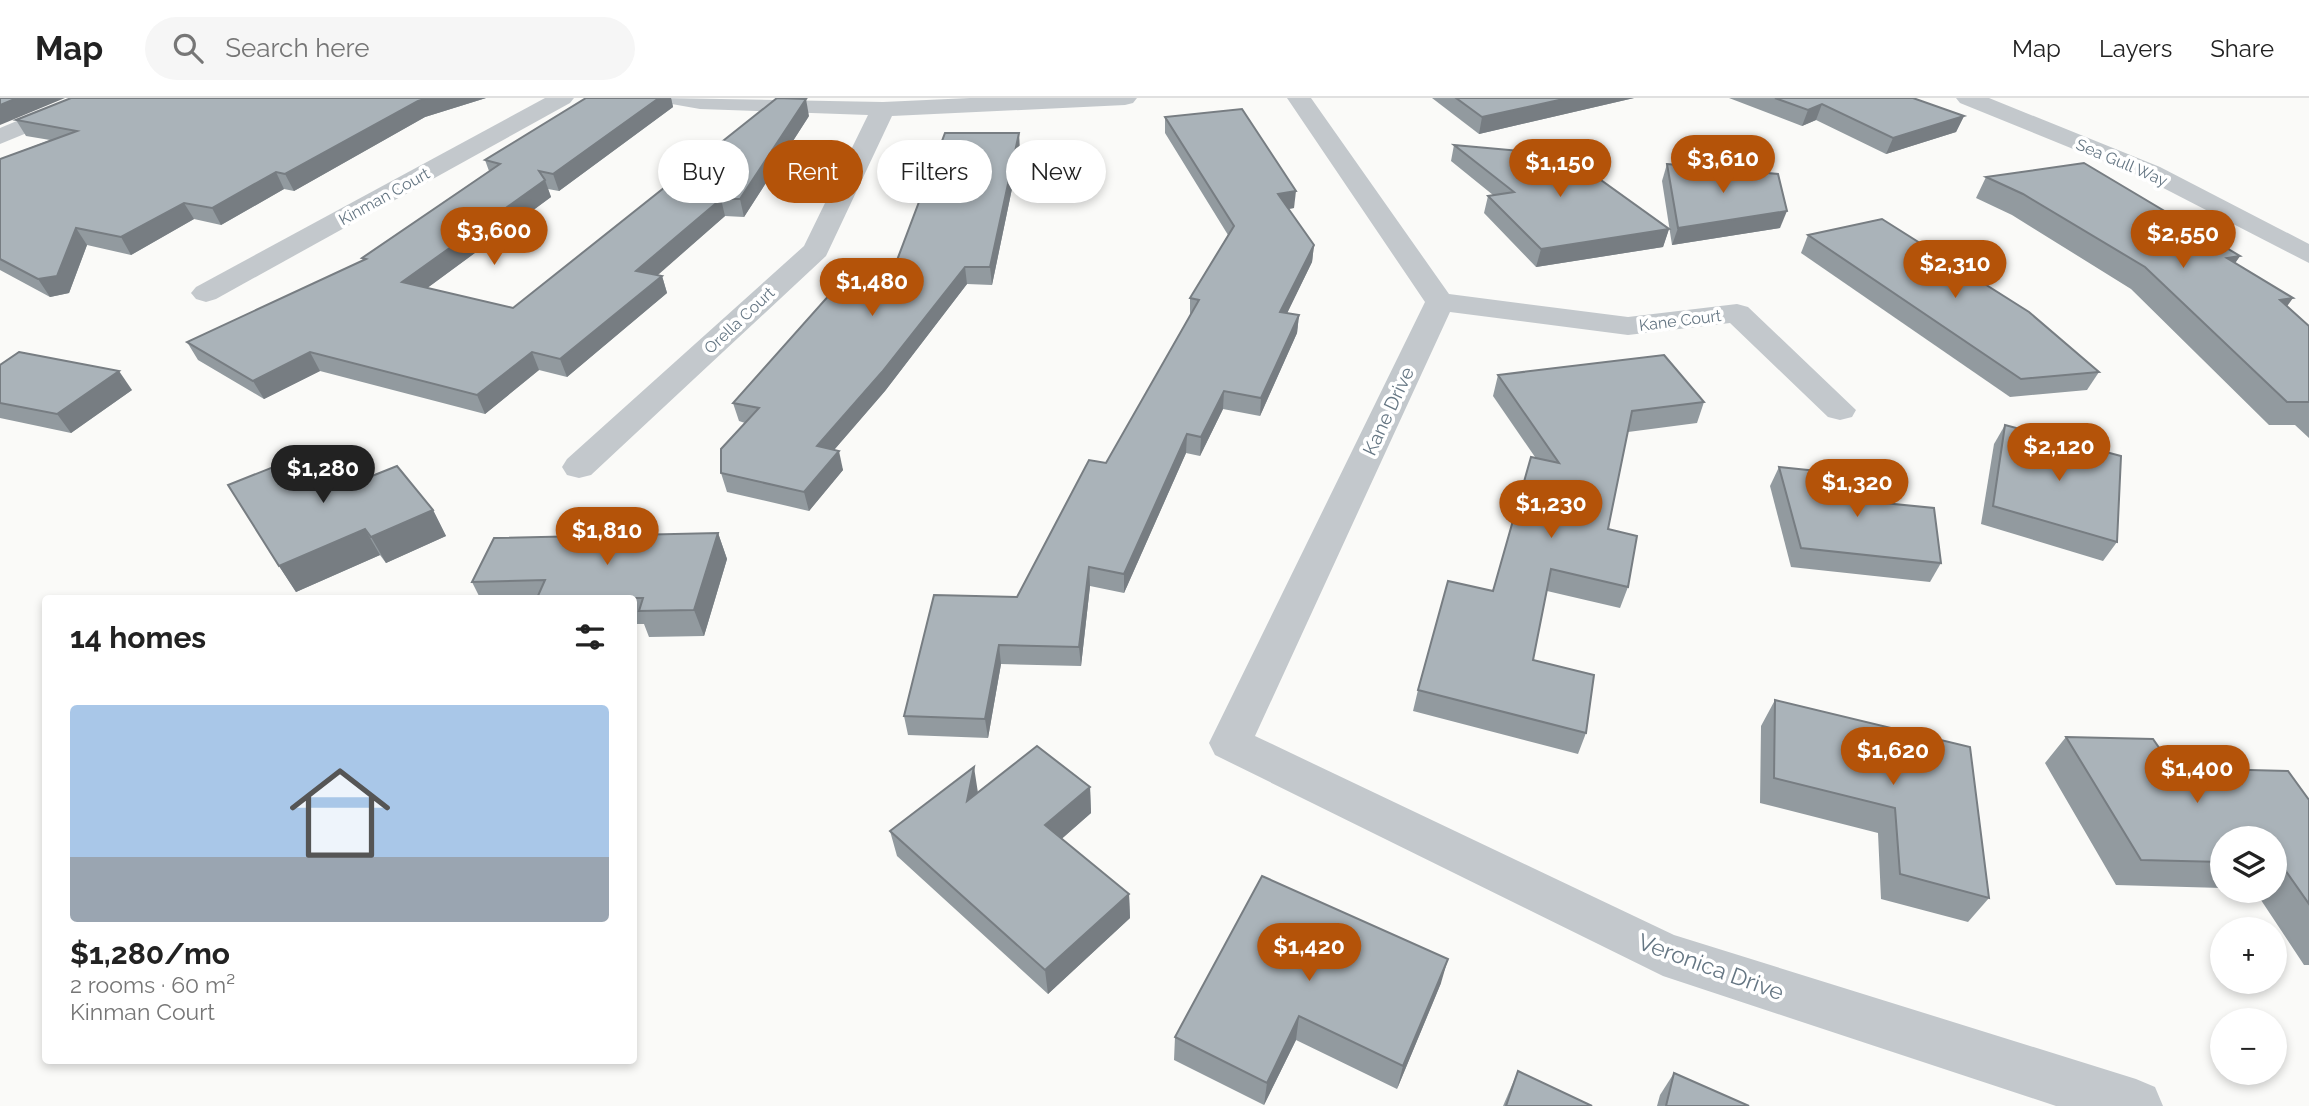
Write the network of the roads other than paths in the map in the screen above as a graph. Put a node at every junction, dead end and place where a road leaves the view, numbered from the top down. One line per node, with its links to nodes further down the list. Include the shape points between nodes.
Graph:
1 (92, 98): 8 (street)
2 (562, 98): 10 (street, Kinman Court)
3 (674, 98): 7 (street)
4 (1125, 98): 7 (street)
5 (1299, 98): 11 (street)
6 (1968, 98): 9 (street, Sea Gull Way, via 2151,172)
7 (883, 109): 13 (street, Orella Court, via 816,250)
8 (0, 137)
9 (2309, 256)
10 (206, 293)
11 (1440, 302): 12 (street, Kane Court, via 1628,326 1737,313); 14 (street, Kane Drive)
12 (1840, 410)
13 (579, 467)
14 (1230, 743): 15 (street, Veronica Drive, via 1663,954)
15 (2136, 1106)

